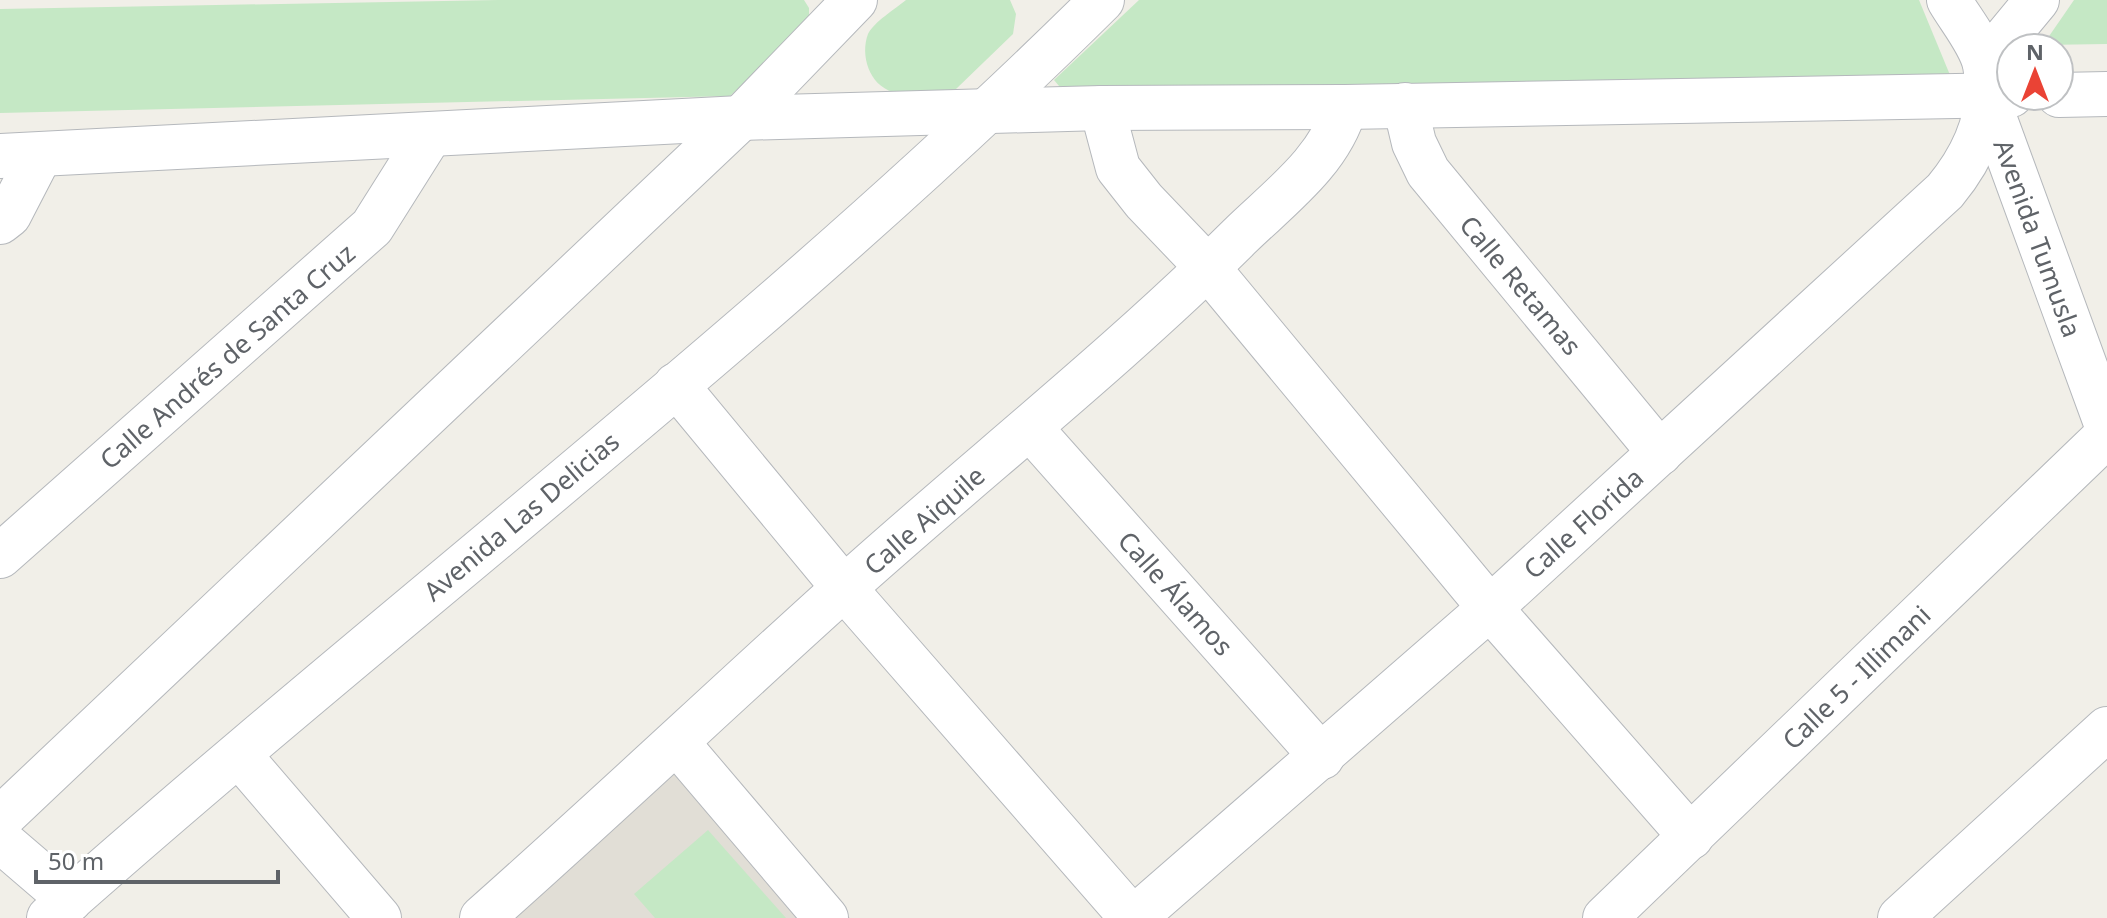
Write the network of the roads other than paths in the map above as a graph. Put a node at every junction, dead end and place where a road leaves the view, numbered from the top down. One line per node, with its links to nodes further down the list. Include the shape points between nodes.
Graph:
1 (855, 0): 12 (street)
2 (1102, 0): 11 (street, Avenida Las Delicias)
3 (1949, 0): 5 (street, Avenida Tumusla)
4 (2037, 0): 5 (street)
5 (1994, 84): 8 (street); 18 (street, Avenida Tumusla); 21 (street, Calle Florida, via 1981,134 1965,167 1945,191)
6 (2107, 94): 7 (street)
7 (2075, 95)
8 (1405, 105): 9 (street); 21 (street, Calle Retamas, via 1428,172)
9 (1345, 107): 10 (street); 16 (street, Calle Aiquile, via 1338,134 1314,163)
10 (1102, 108): 11 (street); 16 (street, via 1118,168)
11 (991, 111): 12 (street); 17 (street, Avenida Las Delicias)
12 (741, 118): 13 (street); 29 (street)
13 (430, 135): 14 (street); 22 (street, Calle Andrés de Santa Cruz, via 372,227)
14 (20, 155): 15 (street, via 9,215)
15 (0, 222)
16 (1208, 268): 19 (street, Calle Aiquile); 24 (street)
17 (676, 385): 23 (street); 27 (street, Avenida Las Delicias)
18 (2107, 426)
19 (1031, 429): 23 (street, Calle Aiquile); 28 (street, Calle Álamos)
20 (2107, 435): 30 (street, Calle 5 - Illimani)
21 (1660, 453): 24 (street, Calle Florida)
22 (0, 556)
23 (844, 588): 26 (street, Calle Aiquile); 37 (street)
24 (1490, 608): 28 (street, Calle Florida); 30 (street)
25 (2107, 729): 38 (street)
26 (678, 744): 35 (street, Calle Aiquile); 36 (street)
27 (239, 755): 32 (street, Avenida Las Delicias); 34 (street)
28 (1322, 757): 37 (street, Calle Florida)
29 (0, 819)
30 (1691, 837): 33 (street, Calle 5 - Illimani)
31 (0, 840): 32 (street)
32 (60, 909)
33 (1611, 916)
34 (379, 918)
35 (482, 918)
36 (826, 918)
37 (1133, 918)
38 (1900, 918)

